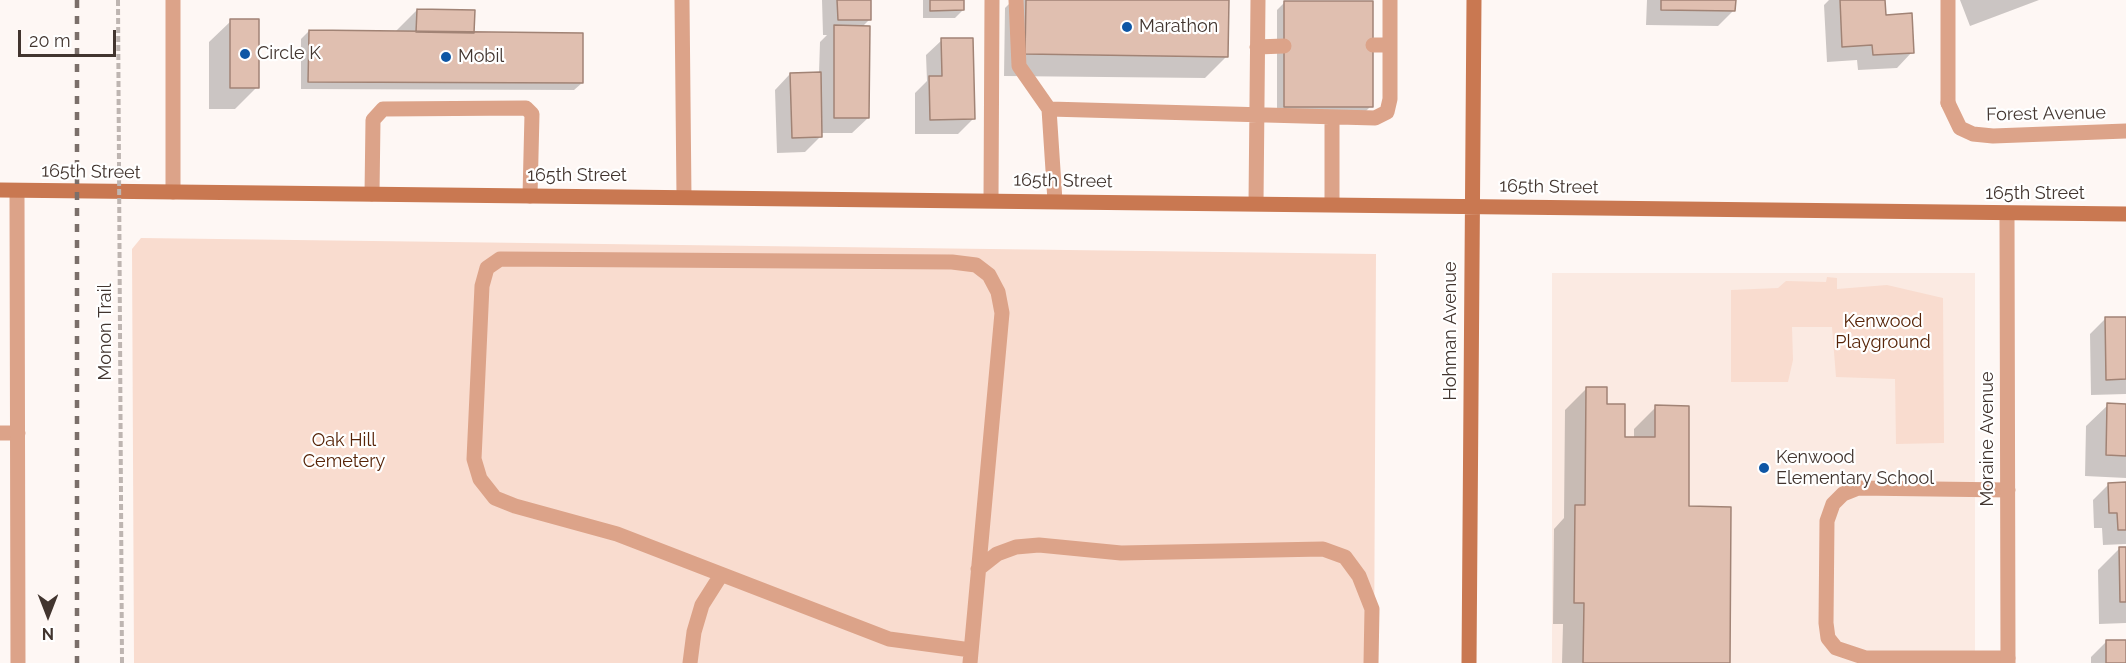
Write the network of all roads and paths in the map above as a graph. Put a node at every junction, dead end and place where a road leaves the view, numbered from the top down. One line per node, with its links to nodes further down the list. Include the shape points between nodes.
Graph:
1 (118, 0): 39 (path, Monon Trail, bridge)
2 (173, 0): 20 (street)
3 (682, 0): 23 (street)
4 (992, 0): 24 (street)
5 (1016, 0): 14 (street, via 1019,66)
6 (1258, 0): 13 (street)
7 (1390, 0): 11 (street)
8 (1474, 0): 28 (main road, Hohman Avenue)
9 (1948, 0): 17 (street, Forest Avenue, via 1948,103 1960,128 1974,134 2077,135)
10 (1373, 45): 11 (street)
11 (1390, 45): 16 (street, via 1387,112 1375,118)
12 (1284, 46): 13 (street)
13 (1257, 47): 15 (street)
14 (1049, 109): 15 (street); 25 (street)
15 (1256, 115): 16 (street); 26 (street)
16 (1332, 117): 27 (street)
17 (2126, 131)
18 (0, 190): 19 (main road, 165th Street)
19 (17, 191): 20 (main road, 165th Street); 32 (street)
20 (173, 192): 21 (main road, 165th Street)
21 (372, 194): 22 (main road, 165th Street); 22 (street, via 373,120 383,109 526,108 532,114)
22 (530, 196): 23 (main road, 165th Street)
23 (684, 197): 24 (main road, 165th Street)
24 (991, 200): 25 (main road, 165th Street)
25 (1055, 201): 26 (main road, 165th Street)
26 (1256, 203): 27 (main road, 165th Street)
27 (1332, 204): 28 (main road, 165th Street)
28 (1470, 205): 29 (main road, 165th Street); 42 (main road, Hohman Avenue)
29 (2007, 214): 30 (main road, 165th Street); 33 (street, Moraine Avenue)
30 (2126, 214)
31 (0, 433): 32 (street)
32 (18, 433): 38 (street)
33 (2008, 490): 37 (street, Moraine Avenue); 37 (street, via 1858,488 1843,494 1833,504 1827,521 1826,623 1828,638 1836,648 1866,658)
34 (978, 569): 35 (street, via 1002,314 998,292 989,275 976,265 500,259 487,268 482,286 474,459 480,479 495,498 515,506 617,534); 36 (street); 41 (street, via 997,554 1039,545 1121,553 1323,549 1345,557 1359,576 1372,609)
35 (721, 575): 36 (street, via 889,639); 40 (street, via 702,605)
36 (970, 657)
37 (2008, 660)
38 (18, 663)
39 (122, 663)
40 (690, 663)
41 (1371, 663)
42 (1469, 663)

